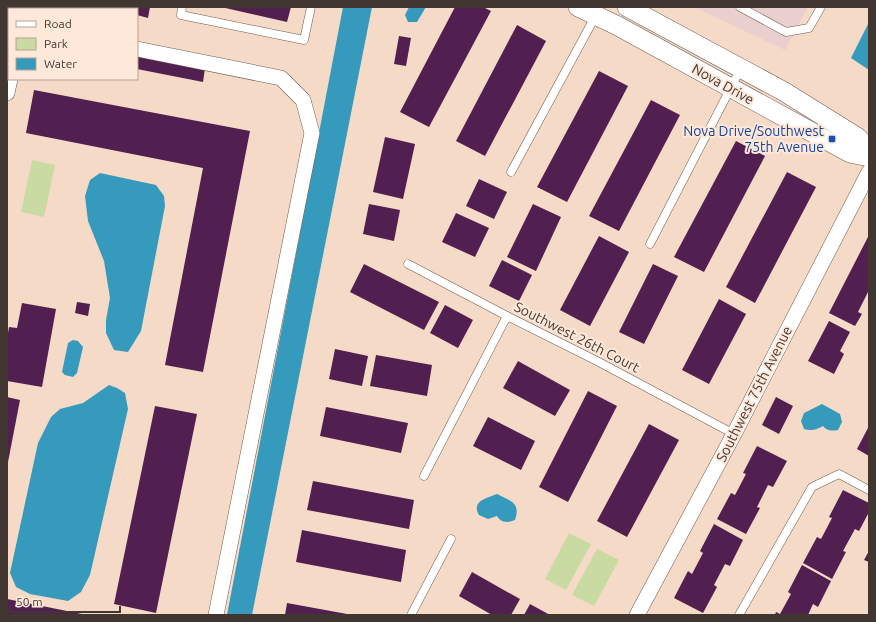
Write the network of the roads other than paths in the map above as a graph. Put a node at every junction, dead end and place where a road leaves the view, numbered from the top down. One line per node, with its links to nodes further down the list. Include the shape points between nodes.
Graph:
1 (182, 7): 2 (lane, via 181,15 304,40)
2 (311, 7)
3 (578, 7): 7 (street, Nova Drive)
4 (627, 7): 9 (street, Nova Drive)
5 (740, 7): 6 (lane, via 786,32 809,28)
6 (821, 7)
7 (598, 11): 11 (street, Nova Drive, via 616,25); 15 (lane)
8 (138, 49): 25 (street, via 281,78 303,100 312,133)
9 (741, 68): 11 (lane); 13 (street, Nova Drive, via 784,91 857,137)
10 (10, 80): 12 (street)
11 (731, 88): 14 (street, Nova Drive, via 850,153); 17 (lane)
12 (7, 93)
13 (869, 150)
14 (869, 157)
15 (511, 172)
16 (869, 172): 20 (street, Southwest 75th Avenue)
17 (650, 244)
18 (408, 264): 19 (lane, Southwest 26th Court)
19 (507, 316): 20 (lane, Southwest 26th Court); 21 (lane)
20 (734, 434): 24 (street, Southwest 75th Avenue)
21 (424, 476)
22 (869, 490): 27 (lane, via 839,474 812,487)
23 (450, 539): 26 (lane)
24 (642, 613)
25 (216, 615)
26 (411, 615)
27 (740, 615)

